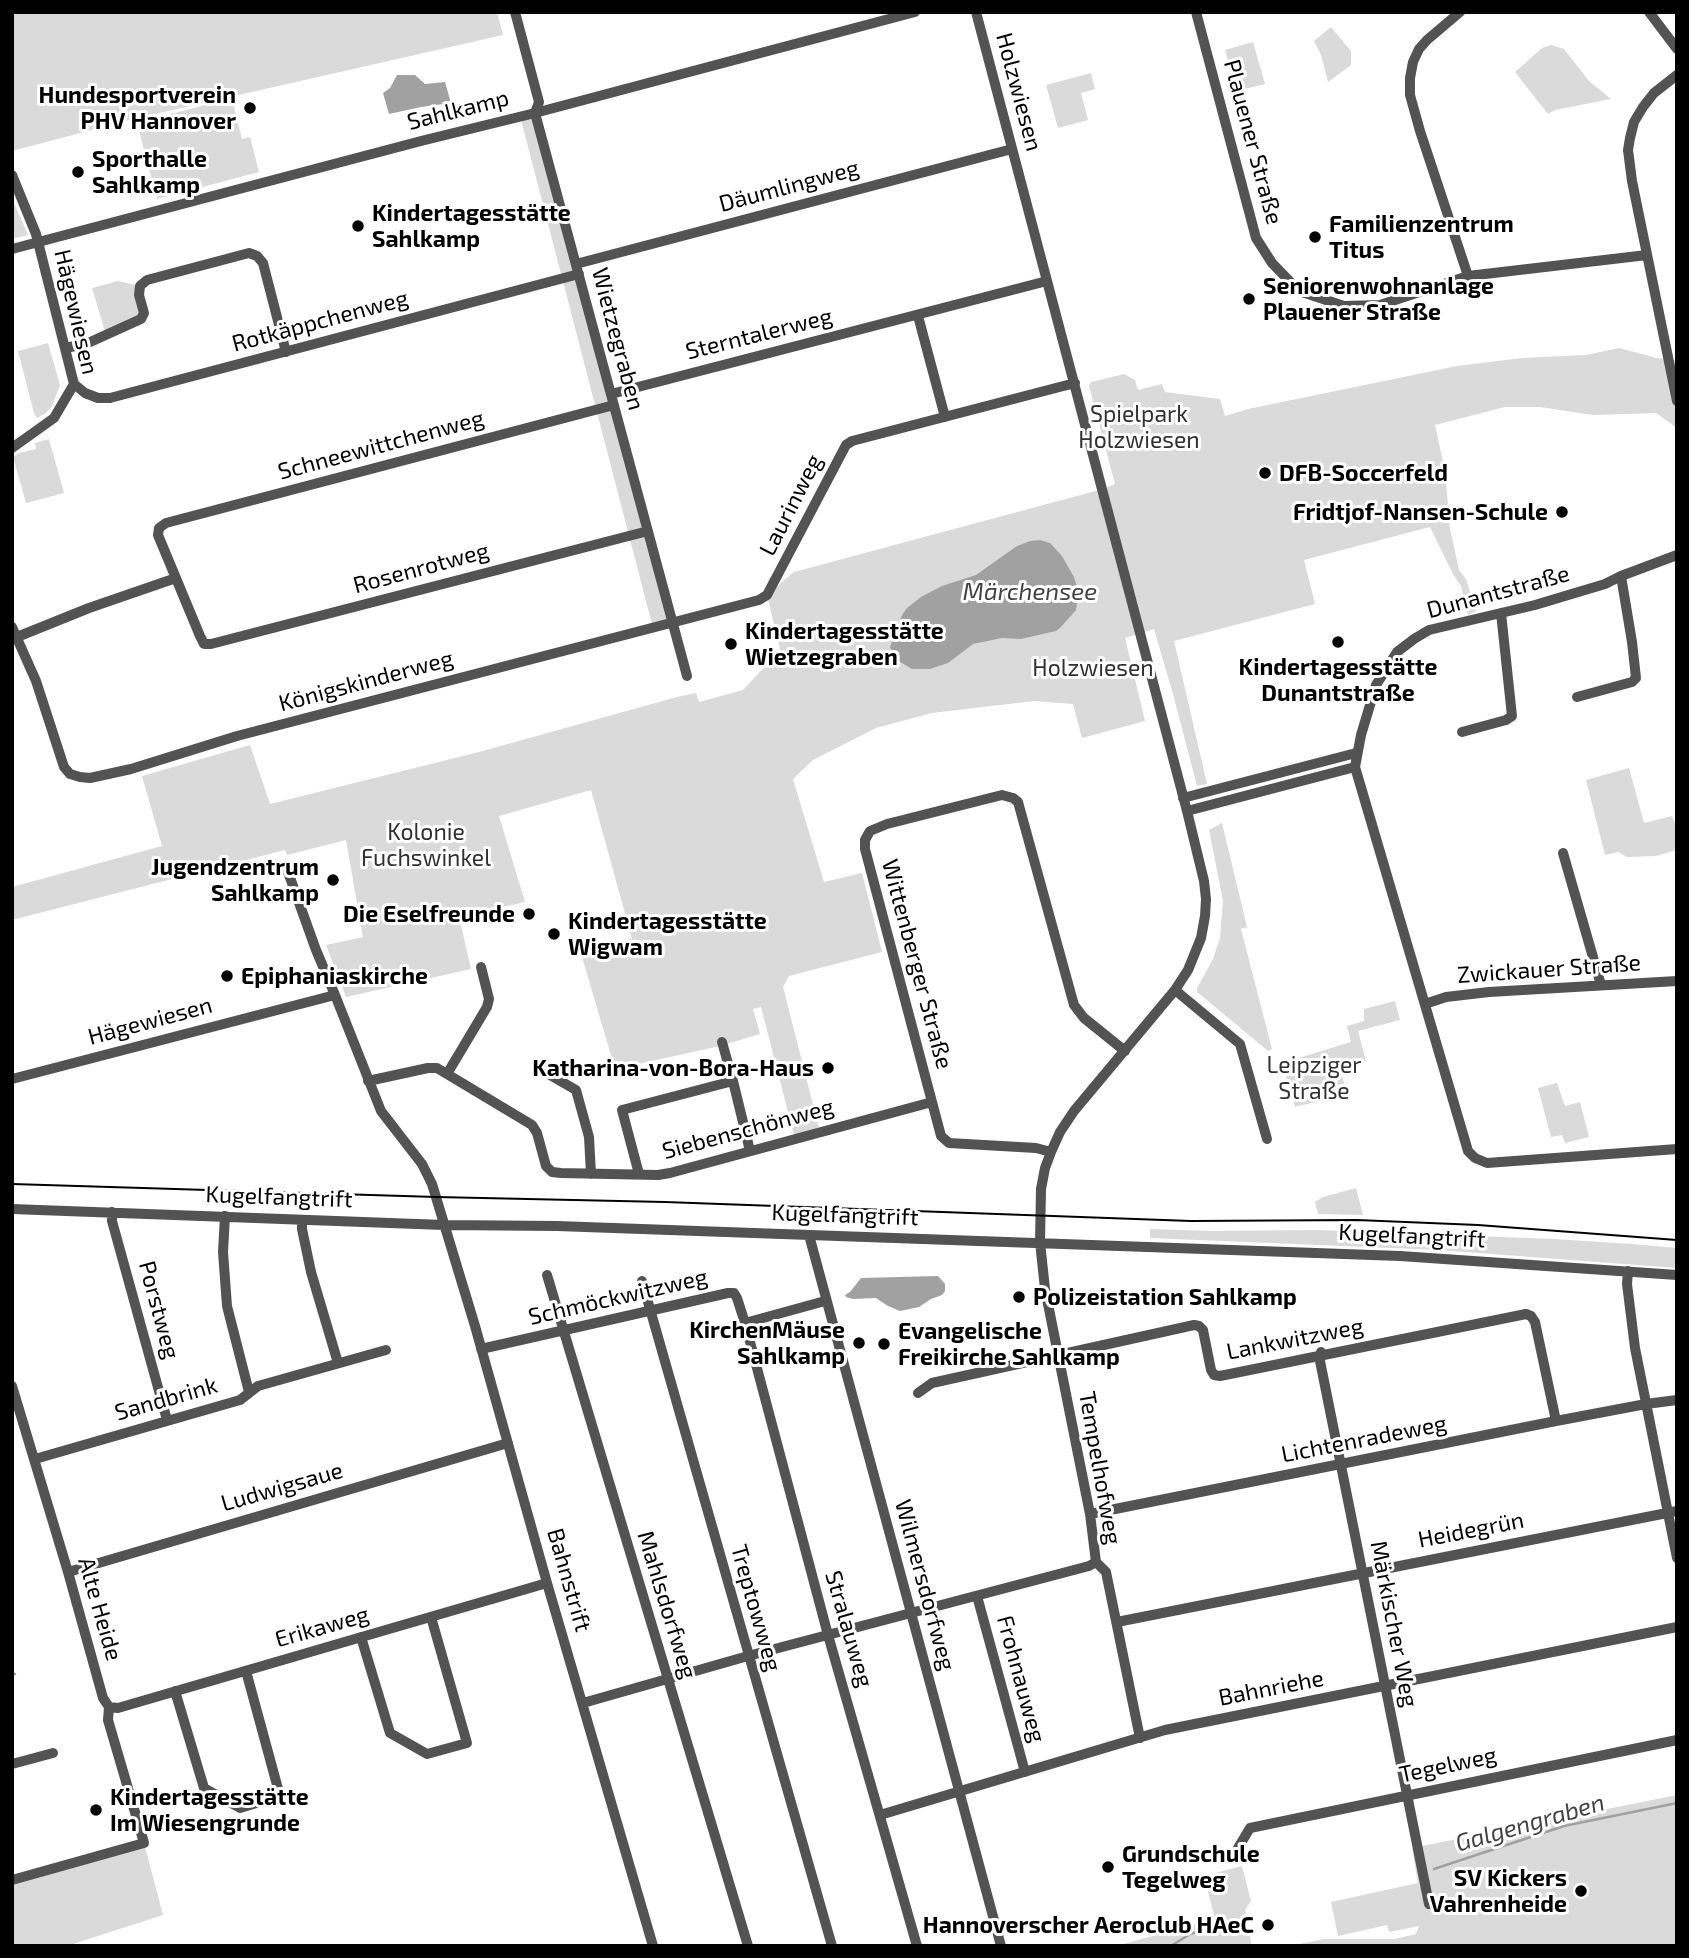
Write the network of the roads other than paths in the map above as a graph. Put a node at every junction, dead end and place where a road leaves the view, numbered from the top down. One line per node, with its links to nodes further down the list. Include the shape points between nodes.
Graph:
1 (515, 12): 9 (street, Wietzegraben, via 539,102)
2 (915, 12): 9 (street, Sahlkamp)
3 (976, 12): 10 (street, Holzwiesen)
4 (1196, 12): 16 (street, Plauener Straße, via 1256,238 1299,291 1343,306 1380,305)
5 (1460, 12): 16 (street, via 1419,49 1410,95)
6 (1649, 12): 7 (street)
7 (1677, 49)
8 (1677, 75): 14 (street, via 1643,107 1630,138 1631,174)
9 (536, 113): 12 (street, Sahlkamp); 15 (street, Wietzegraben)
10 (1012, 149): 15 (street, Däumlingweg); 17 (street, Holzwiesen)
11 (12, 175): 12 (street, Hägewiesen)
12 (38, 242): 13 (street, Sahlkamp); 19 (street, Hägewiesen)
13 (12, 249)
14 (1647, 256): 16 (street, Plauener Straße); 24 (street)
15 (577, 269): 20 (street, Rotkäppchenweg); 23 (street, Wietzegraben)
16 (1468, 276)
17 (1047, 281): 18 (street, Sterntalerweg); 21 (street, Holzwiesen)
18 (918, 316): 23 (street, Sterntalerweg); 26 (street)
19 (66, 348): 20 (street, via 141,319 139,286 147,280 249,253 263,263); 22 (street, Hägewiesen)
20 (286, 352): 22 (street, Rotkäppchenweg, via 110,398 85,393)
21 (1075, 383): 26 (street, Laurinweg); 40 (street, Holzwiesen)
22 (74, 384): 27 (street, Hägewiesen, via 54,418)
23 (611, 394): 25 (street, Wietzegraben)
24 (1677, 401)
25 (614, 405): 28 (street, Wietzegraben); 31 (street, Schneewittchenweg, via 166,523 158,535)
26 (946, 416): 33 (street, Laurinweg, via 846,445 767,596)
27 (12, 448)
28 (648, 531): 31 (street, Rosenrotweg, via 211,644 204,644); 33 (street, Wietzegraben)
29 (1677, 555): 30 (street, Dunantstraße)
30 (1621, 576): 32 (street, Dunantstraße); 36 (street, via 1636,678)
31 (176, 578): 34 (street)
32 (1501, 613): 37 (street, via 1512,716); 38 (street, Dunantstraße, via 1429,630 1396,652 1376,685)
33 (673, 622): 34 (street, Königskinderweg, via 90,778 70,774 64,767); 35 (street, Wietzegraben)
34 (15, 632)
35 (687, 676)
36 (1577, 697)
37 (1462, 732)
38 (1356, 753): 39 (street, Dunantstraße); 40 (street)
39 (1355, 767): 41 (street); 49 (street)
40 (1183, 798): 41 (street, Holzwiesen)
41 (1187, 811): 47 (street, Holzwiesen, via 1204,881 1205,916 1195,957)
42 (1563, 853): 46 (street)
43 (288, 872): 48 (street)
44 (481, 967): 52 (street, via 486,1007)
45 (1677, 981): 46 (street, Zwickauer Straße)
46 (1601, 985): 49 (street, Zwickauer Straße, via 1489,992)
47 (1175, 990): 51 (street, Holzwiesen); 58 (street, via 1240,1044)
48 (335, 995): 54 (street, Hägewiesen); 55 (street)
49 (1424, 1004): 59 (street, via 1468,1151 1475,1158 1488,1163)
50 (722, 1042): 56 (street)
51 (1125, 1051): 57 (street, Wittenberger Straße, via 1074,1005 1013,797 887,824 870,831 865,849); 61 (street, Holzwiesen, via 1074,1111)
52 (447, 1074): 55 (street, Siebenschönweg, via 428,1068); 62 (street, Siebenschönweg, via 532,1125 552,1172)
53 (550, 1075): 62 (street, via 576,1090 589,1137)
54 (12, 1079)
55 (368, 1081): 68 (street, via 381,1111 428,1175)
56 (733, 1081): 60 (street); 63 (street, via 622,1110)
57 (932, 1102): 60 (street, Siebenschönweg); 61 (street, Wittenberger Straße, via 941,1136 949,1143)
58 (1267, 1139)
59 (1677, 1149)
60 (750, 1151): 63 (street, Siebenschönweg, via 670,1173)
61 (1051, 1152): 70 (street, Holzwiesen, via 1041,1189)
62 (591, 1174): 63 (street, Siebenschönweg)
63 (639, 1174)
64 (12, 1209): 65 (street, Kugelfangtrift)
65 (112, 1212): 66 (street, Kugelfangtrift); 89 (street, Porstweg)
66 (225, 1216): 67 (street, Kugelfangtrift); 85 (street, via 222,1252 227,1306)
67 (302, 1220): 68 (street, Kugelfangtrift); 83 (street, via 311,1272)
68 (444, 1225): 69 (street, Kugelfangtrift); 79 (street, Bahnstrift)
69 (808, 1235): 70 (street, Kugelfangtrift); 75 (street, Wilmersdorfweg)
70 (1040, 1242): 71 (street, Kugelfangtrift, via 1400,1256); 81 (street, Tempelhofweg)
71 (1628, 1272): 73 (street, Kugelfangtrift); 88 (street)
72 (547, 1275): 78 (street, Mahlsdorfweg)
73 (1677, 1275)
74 (642, 1281): 76 (street, Treptowweg)
75 (825, 1301): 77 (street); 102 (street, Wilmersdorfweg)
76 (650, 1311): 77 (street, Schmöckwitzweg, via 734,1293); 78 (street, Schmöckwitzweg); 108 (street, Treptowweg)
77 (745, 1323): 106 (street, Stralauweg)
78 (564, 1331): 79 (street, Schmöckwitzweg); 110 (street, Mahlsdorfweg)
79 (481, 1349): 91 (street, Bahnstrift)
80 (386, 1350): 83 (street, Sandbrink)
81 (1058, 1354): 82 (street, Lankwitzweg, via 1194,1325 1203,1331 1215,1375); 86 (street, Lankwitzweg, via 932,1384); 95 (street, Tempelhofweg)
82 (1321, 1354): 90 (street, Lankwitzweg, via 1526,1314 1535,1322); 93 (street, Märkischer Weg)
83 (338, 1363): 85 (street, Sandbrink)
84 (12, 1386): 92 (street, Alte Heide)
85 (249, 1392): 89 (street, Sandbrink, via 240,1400)
86 (918, 1393)
87 (1677, 1400): 88 (street, Lichtenradeweg)
88 (1646, 1404): 90 (street, Lichtenradeweg); 94 (street)
89 (167, 1420): 92 (street, Sandbrink)
90 (1556, 1421): 93 (street, Lichtenradeweg)
91 (508, 1443): 98 (street, Ludwigsaue); 100 (street, Bahnstrift)
92 (35, 1459): 98 (street, Alte Heide)
93 (1341, 1465): 95 (street, Lichtenradeweg); 99 (street, Märkischer Weg)
94 (1672, 1511): 96 (street); 99 (street, Heidegrün)
95 (1090, 1514): 97 (street, Tempelhofweg)
96 (1677, 1558)
97 (1096, 1562): 101 (street); 104 (street, Tempelhofweg, via 1106,1572)
98 (68, 1572): 114 (street, Alte Heide)
99 (1363, 1573): 104 (street, Heidegrün); 111 (street, Märkischer Weg)
100 (547, 1583): 103 (street, Erikaweg); 113 (street, Bahnstrift)
101 (977, 1596): 102 (street); 119 (street, Frohnauweg)
102 (911, 1614): 106 (street); 120 (street, Wilmersdorfweg)
103 (431, 1617): 107 (street, Erikaweg); 107 (street, via 467,1743 427,1754 390,1733)
104 (1117, 1622): 115 (street, Tempelhofweg)
105 (1677, 1627): 111 (street, Bahnriehe)
106 (828, 1635): 108 (street); 122 (street, Stralauweg)
107 (361, 1637): 109 (street, Erikaweg)
108 (748, 1656): 110 (street); 128 (street, Treptowweg)
109 (246, 1671): 112 (street, Erikaweg); 112 (street, via 280,1796 240,1808 204,1788)
110 (667, 1678): 113 (street); 127 (street, Mahlsdorfweg)
111 (1385, 1686): 115 (street, Bahnriehe); 121 (street, Märkischer Weg)
112 (175, 1691): 114 (street, Erikaweg)
113 (583, 1703): 126 (street, Bahnstrift)
114 (109, 1707): 124 (street, Alte Heide, via 108,1720 144,1843)
115 (1140, 1738): 119 (street, Bahnriehe)
116 (1677, 1740): 121 (street, Tegelweg)
117 (53, 1753): 118 (street)
118 (12, 1764)
119 (1025, 1772): 120 (street, Bahnriehe)
120 (959, 1792): 122 (street, Bahnriehe); 130 (street, Wilmersdorfweg)
121 (1407, 1795): 123 (street, Tegelweg, via 1250,1828); 125 (street, Märkischer Weg)
122 (880, 1815): 129 (street, Stralauweg)
123 (1238, 1847)
124 (12, 1880)
125 (1429, 1904)
126 (653, 1946)
127 (748, 1946)
128 (832, 1946)
129 (917, 1946)
130 (1001, 1946)

